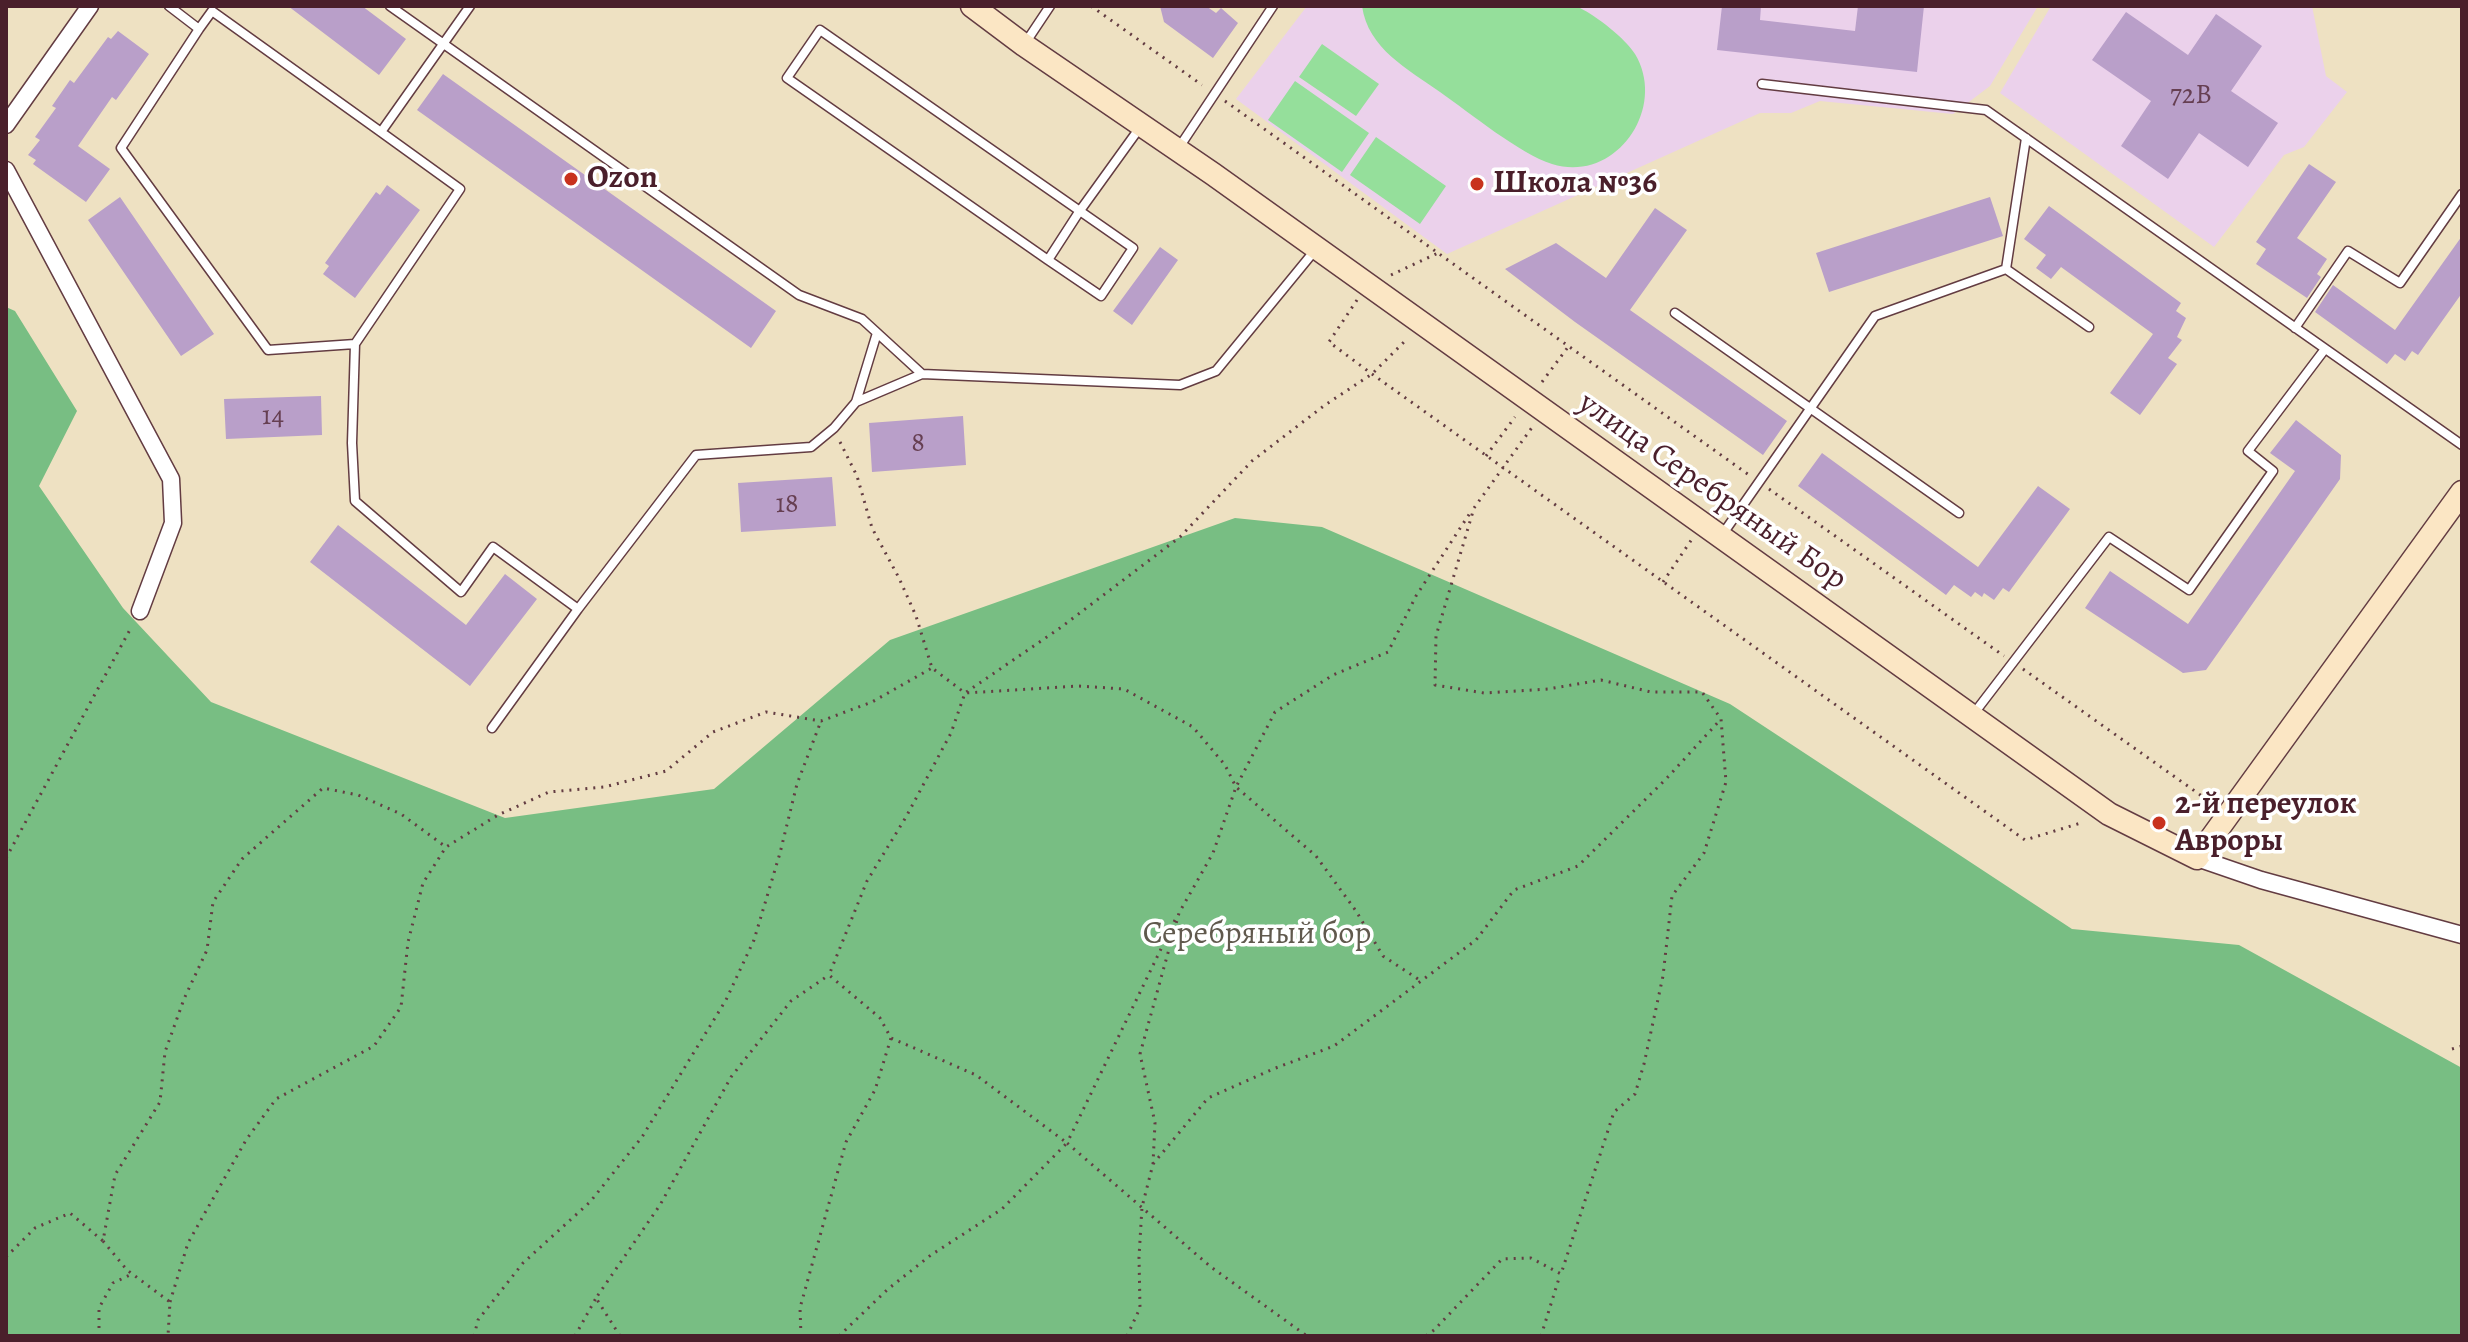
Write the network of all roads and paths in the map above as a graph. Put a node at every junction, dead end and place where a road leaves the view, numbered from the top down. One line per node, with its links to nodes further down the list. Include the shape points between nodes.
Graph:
1 (90, 6): 14 (street)
2 (169, 6): 9 (lane)
3 (390, 6): 10 (lane)
4 (470, 6): 10 (lane)
5 (972, 6): 11 (street, улица Серебряный Бор)
6 (1050, 6): 11 (lane)
7 (1091, 6): 13 (path)
8 (1273, 6): 13 (lane)
9 (199, 29): 16 (lane, via 212,11); 32 (lane, via 121,148 268,350)
10 (442, 44): 16 (lane); 31 (lane, via 799,295 862,319)
11 (1024, 45): 15 (street, улица Серебряный Бор)
12 (1762, 84): 17 (lane, via 1986,110)
13 (1215, 94): 18 (lane); 23 (path)
14 (6, 125)
15 (1142, 126): 18 (street, улица Серебряный Бор); 21 (lane)
16 (381, 132): 32 (lane, via 460,189)
17 (2026, 138): 25 (lane); 30 (lane)
18 (1177, 151): 22 (street, улица Серебряный Бор)
19 (6, 170): 50 (street, via 171,479 173,523)
20 (2462, 194): 30 (lane, via 2400,283 2348,251)
21 (1079, 212): 24 (lane); 24 (lane, via 1133,248 1101,296); 24 (lane, via 820,30 787,78)
22 (1316, 249): 26 (street, улица Серебряный Бор); 34 (lane, via 1216,371 1180,385)
23 (1438, 253): 26 (path); 42 (path)
24 (1048, 260)
25 (2006, 269): 29 (lane); 37 (lane, via 1875,316)
26 (1368, 285): 28 (street, улица Серебряный Бор); 35 (path, via 1329,342)
27 (1675, 313): 37 (lane)
28 (1422, 324): 35 (path); 38 (street, улица Серебряный Бор)
29 (2089, 327)
30 (2295, 328): 33 (lane)
31 (877, 333): 34 (lane); 36 (lane)
32 (355, 344): 49 (lane, via 355,501 461,592 493,547)
33 (2325, 349): 40 (lane); 51 (lane, via 2248,451 2273,471 2189,590 2109,537)
34 (922, 374): 36 (lane)
35 (1372, 374): 41 (path); 53 (path, via 1252,461 1180,537)
36 (856, 402): 39 (lane)
37 (1810, 409): 42 (lane); 45 (lane)
38 (1544, 411): 41 (path); 46 (street, улица Серебряный Бор)
39 (834, 428): 49 (lane, via 811,447 696,455); 52 (path, via 857,476 872,528 916,616)
40 (2462, 445)
41 (1502, 467): 44 (path); 48 (path)
42 (1759, 482): 47 (lane); 51 (path)
43 (2462, 492): 60 (street)
44 (1474, 508): 55 (path, via 1436,636 1435,685 1484,693 1601,680 1651,692 1702,692); 58 (path, via 1416,596 1388,652 1333,675 1275,712)
45 (1959, 513)
46 (1702, 524): 47 (street, улица Серебряный Бор); 48 (path)
47 (1721, 537): 54 (street, улица Серебряный Бор)
48 (1663, 582): 59 (path, via 2025,840)
49 (578, 609): 57 (lane)
50 (140, 611): 62 (path)
51 (2013, 662): 54 (lane); 60 (path)
52 (932, 668): 53 (path); 56 (path, via 872,702)
53 (965, 693): 58 (path, via 1079,686 1124,689 1193,727); 66 (path, via 944,747 867,881)
54 (1972, 717): 59 (street, улица Серебряный Бор)
55 (1721, 719): 67 (path, via 1578,866 1514,890 1476,940); 77 (path, via 1726,782 1704,853 1672,896 1663,976 1644,1064 1635,1094 1614,1112)
56 (821, 721): 61 (path, via 766,712 713,732 666,771 604,787 549,792); 82 (path, via 797,784 754,940 726,1000 642,1137 590,1202 523,1263 478,1320)
57 (492, 728)
58 (1236, 787): 64 (path, via 1213,853); 67 (path, via 1316,856 1383,956)
59 (2109, 814): 63 (street, улица Серебряный Бор)
60 (2228, 815): 63 (street)
61 (446, 847): 74 (path, via 401,814 358,795 323,788 242,859 213,902 207,950 165,1052 160,1102 115,1175); 79 (path, via 423,883 408,942 401,1007 374,1046 276,1099 246,1140 188,1243)
62 (6, 858)
63 (2197, 858): 65 (street, улица Серебряный Бор)
64 (1179, 913): 71 (path); 72 (path, via 1140,1054 1155,1123)
65 (2462, 935)
66 (829, 975): 68 (path, via 880,1018); 78 (path, via 791,1001 731,1077 660,1205)
67 (1421, 981): 72 (path, via 1334,1046 1208,1098)
68 (891, 1038): 71 (path, via 976,1075); 85 (path, via 875,1090 846,1142 800,1308)
69 (2462, 1046): 70 (path)
70 (2452, 1049)
71 (1067, 1143): 73 (path); 86 (path, via 1002,1209 931,1255)
72 (1153, 1164): 73 (path)
73 (1142, 1207): 87 (path, via 1140,1308); 88 (path, via 1211,1267)
74 (103, 1241): 75 (path, via 70,1213 35,1228); 76 (path)
75 (6, 1257)
76 (132, 1274): 79 (path); 80 (path, via 113,1283 99,1308)
77 (1561, 1274): 89 (path, via 1531,1258 1502,1259); 90 (path)
78 (596, 1298): 83 (path); 84 (path)
79 (170, 1302): 81 (path)
80 (99, 1336)
81 (168, 1336)
82 (474, 1336)
83 (575, 1336)
84 (620, 1336)
85 (801, 1336)
86 (839, 1336)
87 (1127, 1336)
88 (1307, 1336)
89 (1426, 1336)
90 (1541, 1336)

